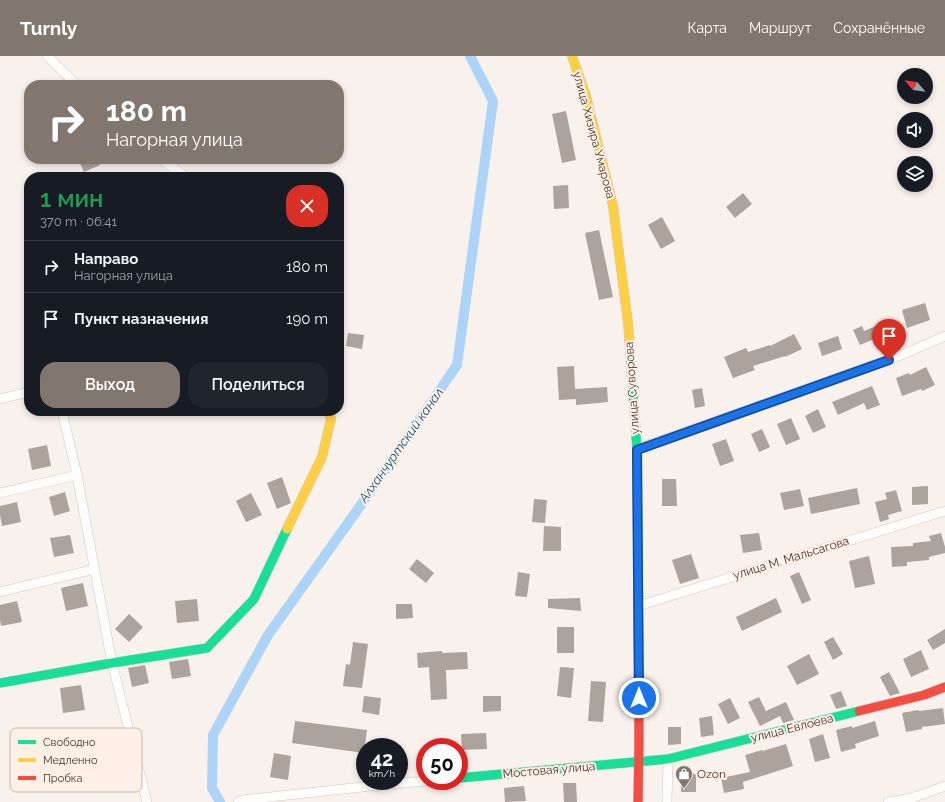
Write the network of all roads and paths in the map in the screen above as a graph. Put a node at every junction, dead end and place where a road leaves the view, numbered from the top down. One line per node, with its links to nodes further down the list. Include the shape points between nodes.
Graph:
1 (47, 56): 3 (street)
2 (572, 56): 6 (street, улица Хизира Умарова, via 586,96)
3 (72, 80)
4 (168, 164): 5 (street)
5 (179, 172)
6 (614, 215): 12 (street, улица Суворова, via 628,323)
7 (945, 336): 12 (street, via 904,354)
8 (24, 393): 9 (street)
9 (0, 399)
10 (63, 416): 13 (street)
11 (330, 416): 19 (street, via 322,457 254,599 207,648)
12 (637, 450): 18 (street, улица Суворова)
13 (77, 475): 14 (street); 16 (street)
14 (0, 493)
15 (945, 511): 18 (street, улица М. Мальсагова)
16 (95, 569): 17 (street); 19 (street)
17 (0, 592)
18 (638, 606): 24 (street, улица Суворова)
19 (112, 663): 20 (street); 22 (street)
20 (0, 683)
21 (945, 687): 23 (street, улица Евлоева)
22 (128, 728)
23 (668, 759): 24 (street, улица Евлоева); 33 (street)
24 (638, 762): 25 (street, Мостовая улица); 32 (street, улица Суворова)
25 (468, 777)
26 (142, 782): 31 (street)
27 (416, 782): 30 (street)
28 (945, 786): 29 (street)
29 (912, 800): 34 (street)
30 (240, 801)
31 (147, 802)
32 (638, 802)
33 (667, 802)
34 (888, 802)

